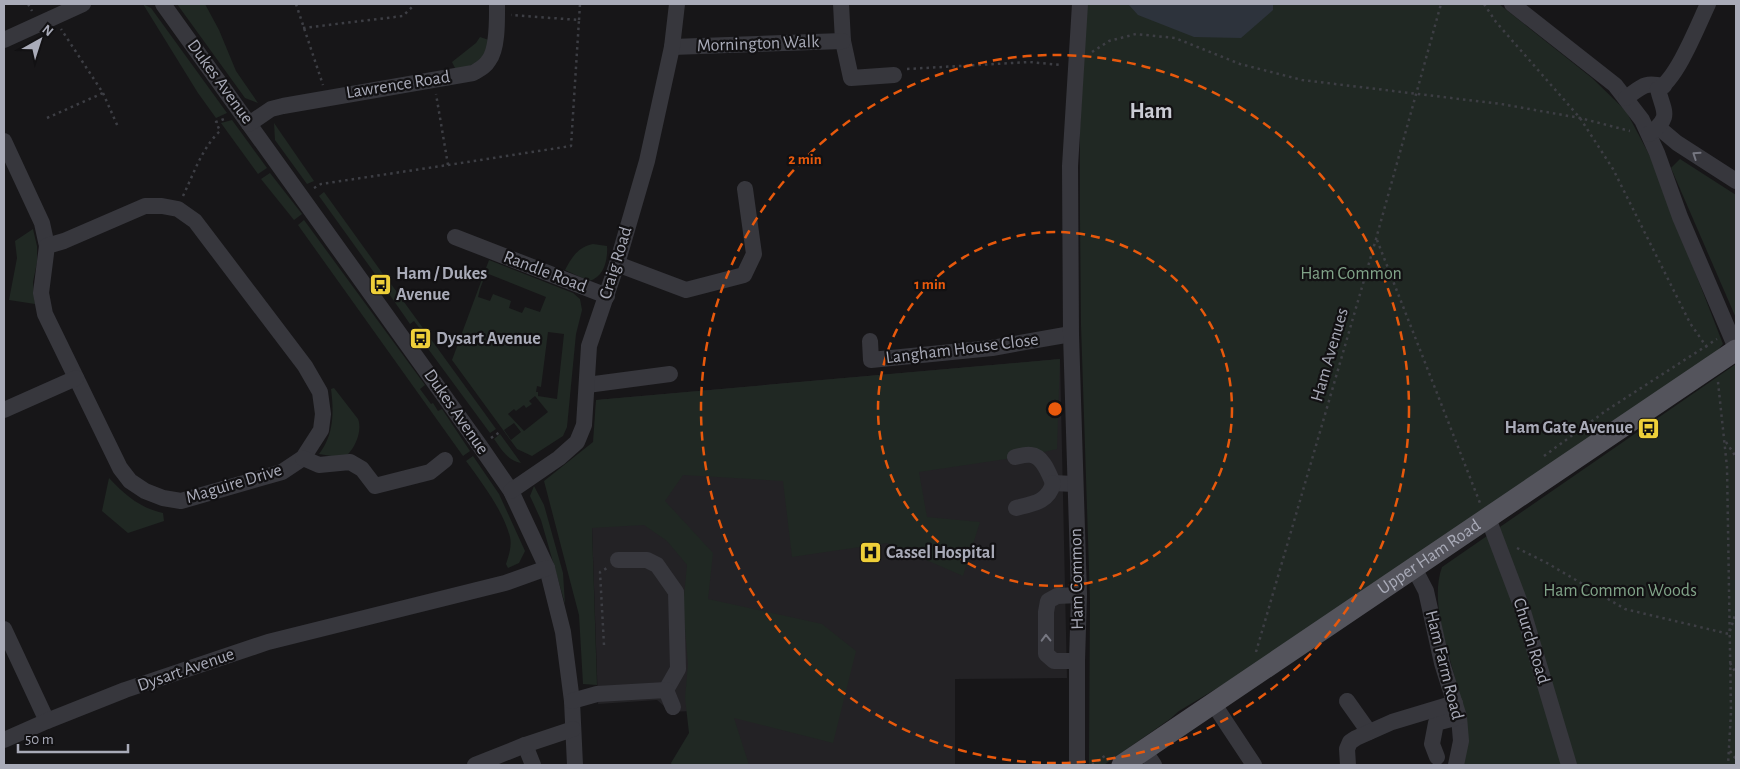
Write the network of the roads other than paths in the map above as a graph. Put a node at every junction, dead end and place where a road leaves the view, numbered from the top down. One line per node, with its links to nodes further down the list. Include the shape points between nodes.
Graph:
1 (83, 4): 9 (street)
2 (164, 4): 15 (street, Dukes Avenue)
3 (677, 4): 11 (street, Craig Road)
4 (841, 4): 10 (street)
5 (1080, 4): 24 (street, Ham Common, via 1070,166)
6 (1512, 4): 14 (street, via 1600,72)
7 (1708, 4): 13 (street, via 1679,65)
8 (497, 9): 15 (street, Lawrence Road, via 491,59 473,73 328,97)
9 (4, 40)
10 (843, 41): 11 (street, Mornington Walk); 12 (street, via 851,78)
11 (672, 47): 22 (street, Craig Road, via 647,161)
12 (894, 75)
13 (1664, 86): 14 (street, via 1644,85); 16 (street, via 1658,89 1665,115)
14 (1626, 98): 16 (street)
15 (245, 118): 36 (street, Dukes Avenue)
16 (1654, 130): 18 (street, one-way to 16); 26 (street, via 1680,217)
17 (4, 140): 21 (street, Maguire Drive, via 42,223)
18 (1736, 182)
19 (745, 189): 22 (street, via 754,254 744,275 686,290)
20 (455, 237): 23 (street, Randle Road)
21 (47, 246): 28 (street, Maguire Drive, via 41,292 45,314); 32 (street, Maguire Drive, via 64,242 145,206 178,209 195,221 305,366 320,392 321,430)
22 (617, 264): 23 (street, Craig Road)
23 (607, 296): 29 (street, Craig Road, via 589,346)
24 (1070, 334): 25 (street, Langham House Close, via 992,348 871,360); 35 (street, Ham Common)
25 (870, 342)
26 (1736, 349): 38 (main road, Upper Ham Road, via 1716,370)
27 (670, 374): 29 (street)
28 (76, 378): 30 (street); 32 (street, Maguire Drive, via 120,468 130,481 163,498 181,501 282,472)
29 (586, 385): 36 (street, Craig Road, via 584,425 577,442)
30 (4, 410)
31 (1015, 457): 34 (street, via 1036,456 1046,467)
32 (303, 458): 33 (street, via 319,465 350,462 362,469 375,486 430,472)
33 (445, 460)
34 (1052, 483): 35 (street); 37 (street, via 1052,489 1044,499)
35 (1074, 484): 42 (street, Ham Common)
36 (511, 491): 40 (street, Dukes Avenue)
37 (1016, 508)
38 (1488, 520): 41 (main road, Upper Ham Road); 66 (street, Church Road, via 1522,608)
39 (618, 560): 45 (street, via 652,562 676,592 678,669)
40 (547, 568): 46 (street, Dukes Avenue, via 563,632); 51 (street, Dysart Avenue, via 505,583 268,642 125,690)
41 (1414, 568): 48 (main road, Upper Ham Road); 50 (street, Ham Farm Road, via 1424,584 1442,663)
42 (1079, 595): 44 (street, Ham Common); 44 (street, one-way to 42, via 1054,661 1046,654 1046,612 1048,601 1057,596)
43 (4, 630): 51 (street)
44 (1077, 661): 61 (street, Ham Common)
45 (666, 690): 46 (street, via 597,694); 49 (street)
46 (572, 701): 52 (street, Dukes Avenue)
47 (1347, 701): 53 (street)
48 (1213, 703): 57 (main road, Upper Ham Road); 63 (street)
49 (673, 708)
50 (1457, 710): 53 (street, via 1392,722); 56 (street, via 1436,723 1432,744); 65 (street, Ham Farm Road, via 1461,741)
51 (47, 721): 54 (street, Dysart Avenue)
52 (573, 729): 55 (street); 60 (street, Dukes Avenue)
53 (1369, 732): 64 (street, via 1350,742)
54 (4, 740)
55 (525, 745): 58 (street); 59 (street)
56 (1438, 757)
57 (1149, 758): 62 (main road, Upper Ham Road)
58 (475, 765)
59 (533, 765)
60 (574, 765)
61 (1077, 765)
62 (1122, 765)
63 (1254, 765)
64 (1348, 765)
65 (1456, 765)
66 (1569, 765)

